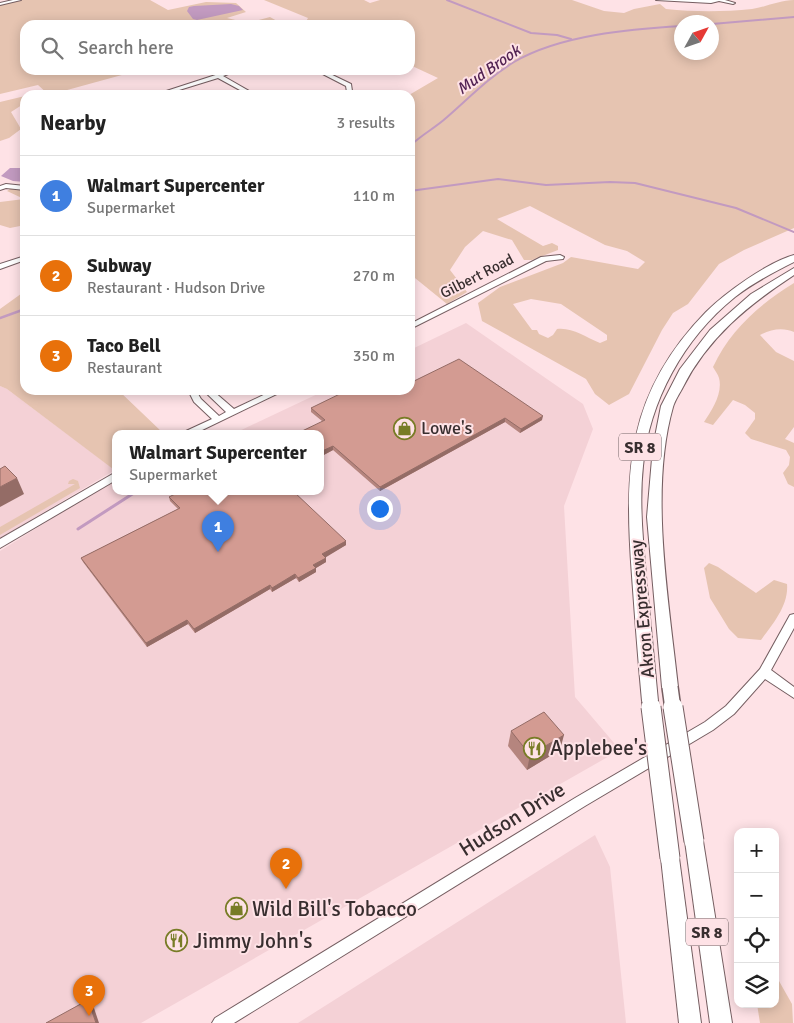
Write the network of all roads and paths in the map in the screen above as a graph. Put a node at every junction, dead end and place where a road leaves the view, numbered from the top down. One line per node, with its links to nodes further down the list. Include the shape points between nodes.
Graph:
1 (19, 0): 5 (street)
2 (658, 0): 3 (street)
3 (719, 0): 4 (street)
4 (733, 3)
5 (0, 4)
6 (221, 75): 8 (street)
7 (328, 75): 11 (street, via 349,85)
8 (218, 76): 9 (street); 10 (street)
9 (173, 90)
10 (244, 90)
11 (349, 90)
12 (3, 187): 13 (street)
13 (20, 188)
14 (560, 256): 19 (street, Gilbert Road, via 544,259)
15 (794, 258): 32 (highway, Akron Expressway / SR 8, bridge, via 732,295 687,339 655,394 644,426 636,476 634,518 650,701)
16 (20, 260): 17 (street)
17 (0, 267)
18 (794, 271): 33 (highway, Akron Expressway / SR 8, bridge, via 754,296 714,332 686,369 667,406 659,447 654,517 670,687)
19 (415, 324)
20 (194, 395): 24 (street)
21 (212, 395): 23 (street)
22 (271, 395): 23 (street)
23 (233, 413): 24 (street)
24 (218, 420): 25 (street)
25 (196, 430)
26 (112, 477): 27 (street)
27 (0, 544)
28 (794, 619): 29 (street, Hudson Drive)
29 (764, 672): 30 (street); 31 (street, Hudson Drive, via 730,710 709,726)
30 (794, 693)
31 (220, 1023)
32 (690, 1023)
33 (721, 1023)

